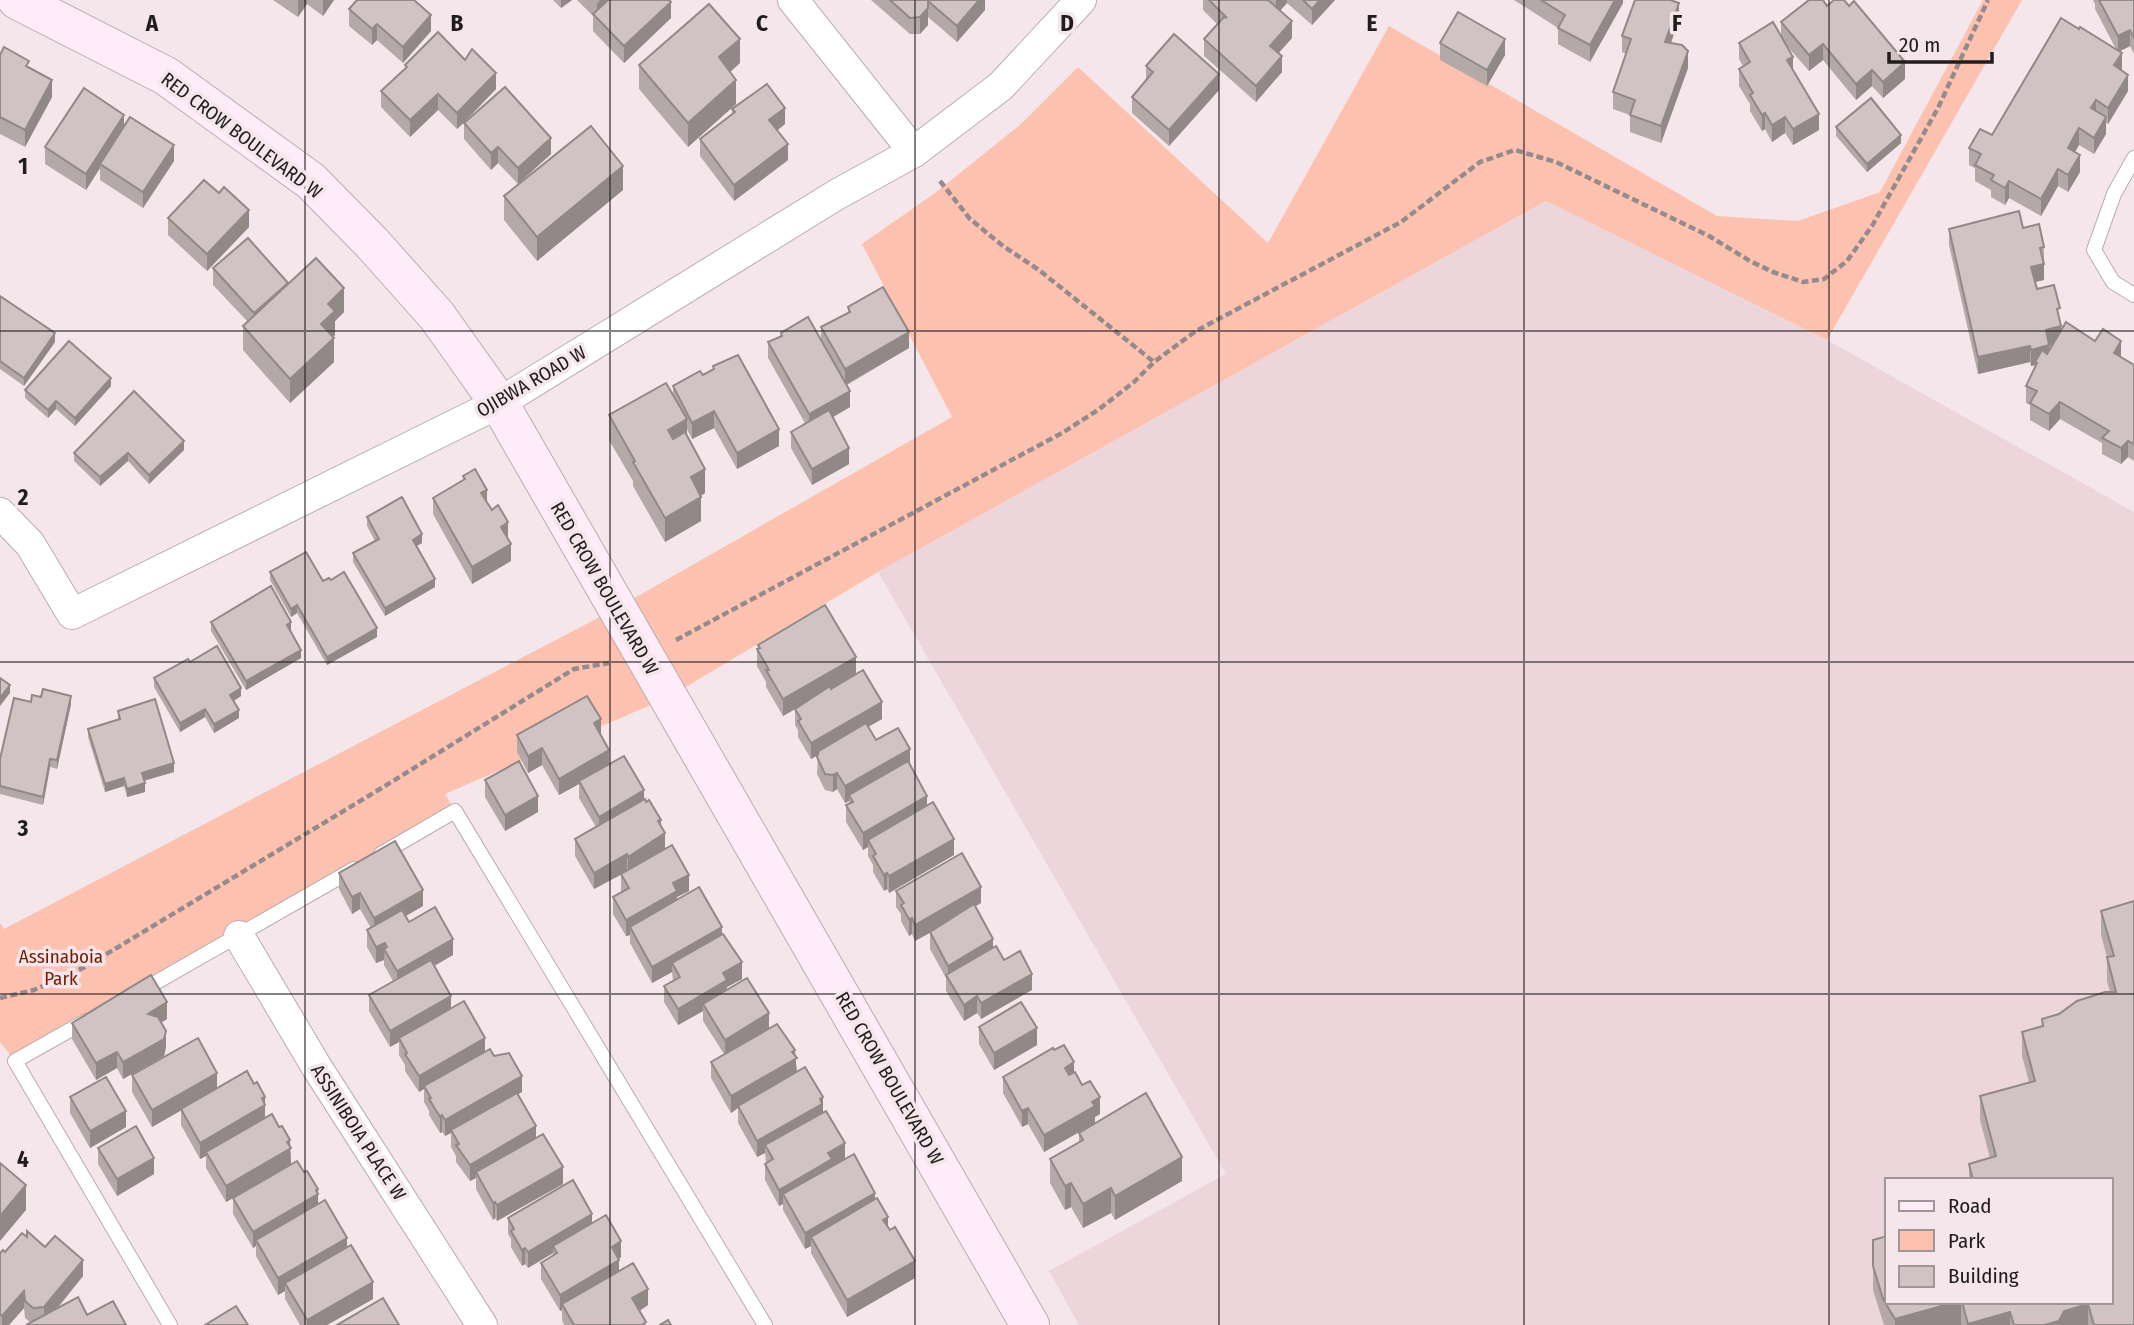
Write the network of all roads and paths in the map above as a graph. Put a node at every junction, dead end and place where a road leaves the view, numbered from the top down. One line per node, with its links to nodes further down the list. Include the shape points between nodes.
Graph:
1 (17, 0): 10 (street, RED CROW BOULEVARD W, via 166,76 311,181 437,316)
2 (793, 0): 5 (street)
3 (1081, 0): 5 (street, OJIBWA ROAD W, via 1001,86)
4 (1988, 0): 9 (path, via 1938,108 1872,226 1847,261 1824,279 1803,282 1773,272 1556,162 1515,150 1480,162 1401,222 1196,331)
5 (914, 152): 10 (street, OJIBWA ROAD W, via 836,195)
6 (2134, 158): 8 (lane, via 2094,250 2113,282)
7 (940, 181): 9 (path, via 970,219)
8 (2134, 295)
9 (1154, 362): 12 (path, via 1098,410 1062,433)
10 (499, 403): 11 (street, OJIBWA ROAD W, via 72,614 30,544); 12 (street, RED CROW BOULEVARD W)
11 (0, 513)
12 (643, 657): 15 (path, via 574,669 85,967 34,990); 20 (street, RED CROW BOULEVARD W)
13 (239, 936): 14 (lane); 18 (street, ASSINIBOIA PLACE W, via 316,1066); 19 (lane, via 455,811)
14 (133, 995)
15 (0, 998)
16 (97, 1015): 17 (lane, via 15,1061)
17 (170, 1325)
18 (482, 1325)
19 (765, 1325)
20 (1030, 1325)

